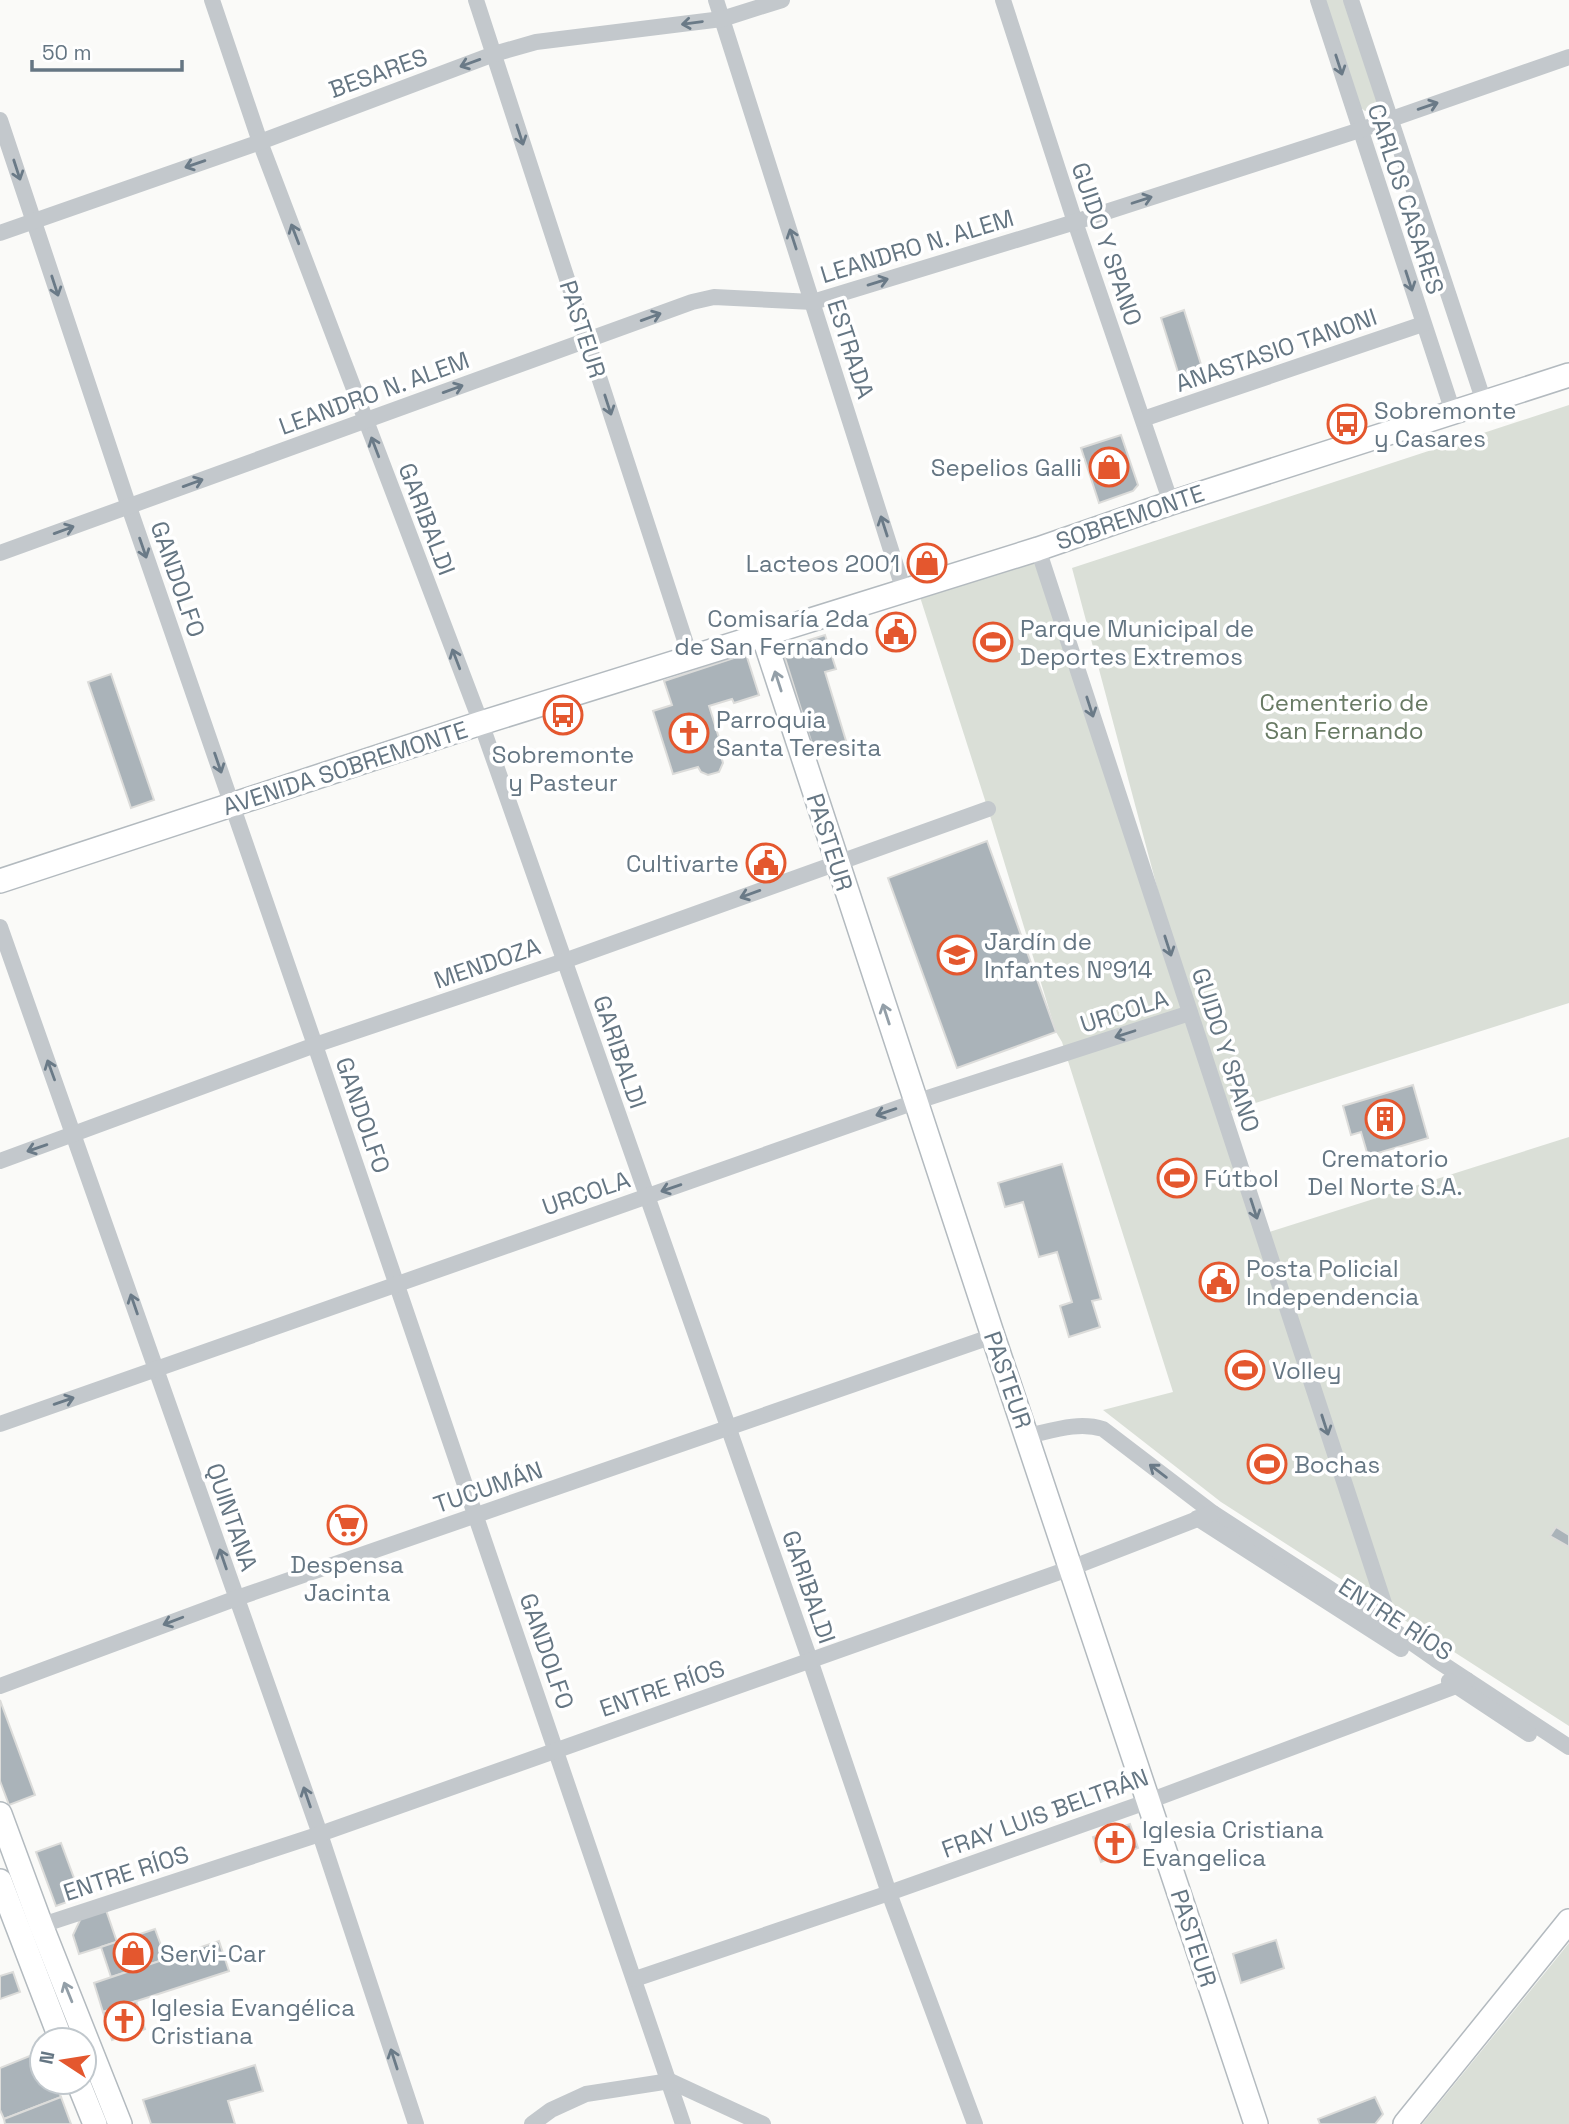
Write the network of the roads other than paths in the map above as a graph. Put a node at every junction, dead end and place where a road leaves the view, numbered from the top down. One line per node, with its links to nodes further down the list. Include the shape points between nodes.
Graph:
1 (212, 0): 14 (street, GARIBALDI)
2 (476, 0): 9 (street, PASTEUR)
3 (716, 0): 8 (street, ESTRADA)
4 (782, 0): 8 (street, BESARES)
5 (1003, 0): 16 (street, GUIDO Y SPANO)
6 (1318, 0): 13 (street, CARLOS CASARES, one-way to 13)
7 (1351, 0): 11 (street, CARLOS CASARES)
8 (722, 19): 9 (street, BESARES, one-way to 9, via 536,42); 18 (street, ESTRADA, one-way to 8)
9 (494, 54): 14 (street, BESARES, one-way to 14); 20 (street, PASTEUR, one-way to 20)
10 (1569, 57): 11 (street, LEANDRO N. ALEM, one-way to 10)
11 (1390, 119): 13 (street, LEANDRO N. ALEM); 22 (street, CARLOS CASARES)
12 (0, 120): 15 (street, GANDOLFO, one-way to 15)
13 (1360, 130): 16 (street, LEANDRO N. ALEM, one-way to 13); 19 (street, CARLOS CASARES, one-way to 19)
14 (260, 142): 15 (street, BESARES, one-way to 15); 25 (street, GARIBALDI, one-way to 14)
15 (34, 221): 17 (street, BESARES); 27 (street, GANDOLFO, one-way to 27)
16 (1075, 222): 18 (street, LEANDRO N. ALEM, one-way to 16); 24 (street, GUIDO Y SPANO)
17 (0, 233)
18 (813, 302): 20 (street, LEANDRO N. ALEM, one-way to 18, via 714,297); 30 (street, ESTRADA, one-way to 18)
19 (1423, 324): 23 (street, CARLOS CASARES); 24 (street, ANASTASIO TANONI)
20 (587, 340): 25 (street, LEANDRO N. ALEM, one-way to 20); 32 (street, PASTEUR, one-way to 32)
21 (1569, 375): 22 (main road, SOBREMONTE)
22 (1484, 402): 23 (main road, SOBREMONTE)
23 (1453, 412): 26 (main road, SOBREMONTE)
24 (1143, 419): 26 (street, GUIDO Y SPANO)
25 (365, 421): 27 (street, LEANDRO N. ALEM, one-way to 25); 33 (street, GARIBALDI, one-way to 25)
26 (1171, 503): 28 (main road, SOBREMONTE)
27 (129, 507): 29 (street, LEANDRO N. ALEM, one-way to 27); 34 (street, GANDOLFO, one-way to 34)
28 (1038, 549): 30 (main road, SOBREMONTE); 40 (street, GUIDO Y SPANO, one-way to 40)
29 (0, 553)
30 (904, 591): 31 (main road, SOBREMONTE)
31 (763, 635): 32 (main road, SOBREMONTE); 36 (main road, PASTEUR, one-way to 31)
32 (691, 659): 33 (main road, AVENIDA SOBREMONTE)
33 (481, 723): 34 (main road, AVENIDA SOBREMONTE); 39 (street, GARIBALDI)
34 (232, 804): 37 (main road, AVENIDA SOBREMONTE); 41 (street, GANDOLFO)
35 (988, 810): 36 (street, MENDOZA)
36 (837, 863): 39 (street, MENDOZA, one-way to 39); 42 (main road, PASTEUR, one-way to 36)
37 (0, 881)
38 (0, 926): 43 (street, QUINTANA, one-way to 38)
39 (564, 961): 41 (street, MENDOZA); 45 (street, GARIBALDI)
40 (1190, 1013): 42 (street, URCOLA, one-way to 42); 56 (street, GUIDO Y SPANO, one-way to 56)
41 (315, 1045): 43 (street, MENDOZA); 46 (street, GANDOLFO)
42 (915, 1102): 45 (street, URCOLA, one-way to 45); 47 (main road, PASTEUR)
43 (75, 1135): 44 (street, MENDOZA, one-way to 44); 48 (street, QUINTANA, one-way to 43)
44 (0, 1161)
45 (647, 1196): 46 (street, URCOLA); 50 (street, GARIBALDI)
46 (397, 1284): 48 (street, URCOLA); 52 (street, GANDOLFO)
47 (993, 1336): 50 (street, TUCUMÁN); 51 (main road, PASTEUR)
48 (156, 1369): 49 (street, URCOLA, one-way to 48); 55 (street, QUINTANA, one-way to 48)
49 (0, 1424)
50 (729, 1428): 52 (street, TUCUMÁN); 58 (street, GARIBALDI)
51 (1027, 1436): 53 (street, one-way to 51, via 1103,1429 1082,1425); 54 (main road, PASTEUR)
52 (476, 1515): 55 (street, TUCUMÁN); 62 (street, GANDOLFO)
53 (1205, 1515): 54 (street, ENTRE RÍOS); 56 (street, ENTRE RÍOS); 57 (street, ENTRE RÍOS)
54 (1071, 1568): 58 (street, ENTRE RÍOS); 64 (main road, PASTEUR)
55 (237, 1598): 60 (street, TUCUMÁN, one-way to 60); 66 (street, QUINTANA, one-way to 55)
56 (1392, 1629): 57 (street, GUIDO Y SPANO); 59 (street, ENTRE RÍOS)
57 (1398, 1646): 59 (street, ENTRE RÍOS)
58 (810, 1660): 62 (street, ENTRE RÍOS); 68 (street, GARIBALDI)
59 (1462, 1683): 61 (street, ENTRE RÍOS); 63 (street, ENTRE RÍOS); 64 (street, FRAY LUIS BELTRÁN)
60 (0, 1686)
61 (1569, 1747)
62 (556, 1749): 66 (street, ENTRE RÍOS); 72 (street, GANDOLFO)
63 (1569, 1760)
64 (1149, 1801): 68 (street, FRAY LUIS BELTRÁN); 83 (main road, PASTEUR)
65 (0, 1814): 70 (main road)
66 (320, 1834): 70 (street, ENTRE RÍOS); 78 (street, QUINTANA, one-way to 66)
67 (0, 1881): 71 (main road)
68 (889, 1893): 72 (street, FRAY LUIS BELTRÁN); 82 (street, GARIBALDI)
69 (1569, 1921): 84 (main road)
70 (41, 1925): 71 (street, ENTRE RÍOS); 77 (main road, one-way to 70)
71 (19, 1933): 73 (main road)
72 (635, 1979): 74 (street, GANDOLFO)
73 (56, 2026)
74 (670, 2081): 79 (street, via 586,2094); 80 (street, GANDOLFO); 81 (street)
75 (83, 2096): 76 (main road)
76 (94, 2124)
77 (120, 2124)
78 (416, 2124)
79 (532, 2124)
80 (684, 2124)
81 (763, 2124)
82 (975, 2124)
83 (1256, 2124)
84 (1405, 2124)

